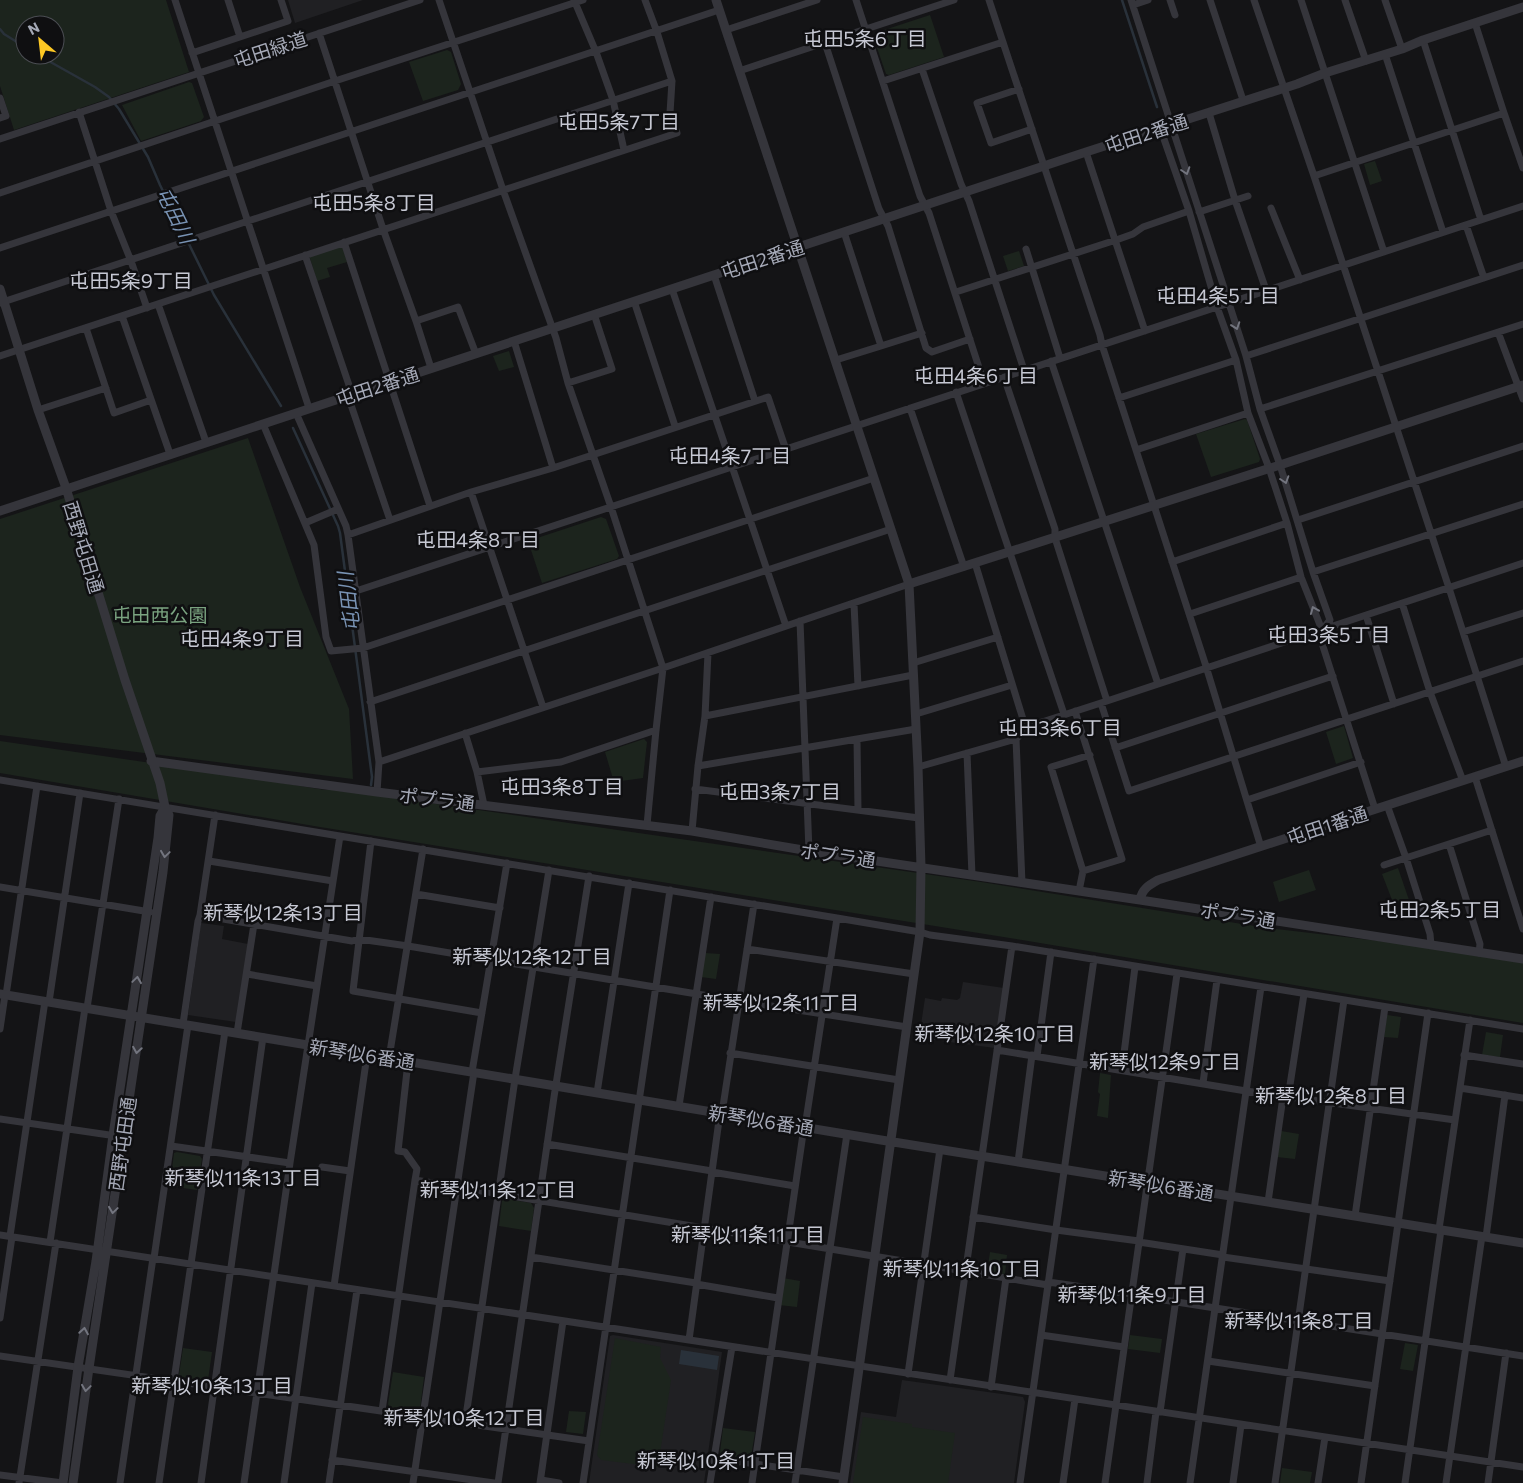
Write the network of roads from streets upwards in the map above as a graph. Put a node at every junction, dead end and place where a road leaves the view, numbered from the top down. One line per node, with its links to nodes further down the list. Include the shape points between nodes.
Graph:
1 (175, 0): 36 (street)
2 (228, 0): 29 (street)
3 (281, 0): 29 (street, via 288,21)
4 (420, 0): 28 (street, 屯田緑道)
5 (439, 0): 31 (street)
6 (645, 0): 27 (street)
7 (716, 0): 22 (street)
8 (856, 0): 25 (street)
9 (954, 0): 25 (street)
10 (989, 0): 32 (street)
11 (1148, 0): 20 (street)
12 (1170, 0): 23 (street)
13 (1210, 0): 51 (street)
14 (1254, 0): 46 (street)
15 (1301, 0): 42 (street)
16 (1345, 0): 38 (street)
17 (1385, 0): 34 (street)
18 (577, 1): 31 (street); 35 (street)
19 (812, 1): 26 (street)
20 (1132, 2): 57 (street)
21 (1523, 7): 24 (street, 屯田2番通)
22 (719, 10): 26 (street); 27 (street)
23 (1175, 16)
24 (1475, 23): 30 (street, 屯田2番通); 54 (street)
25 (865, 29): 33 (street); 45 (street)
26 (726, 30): 40 (street)
27 (657, 32): 35 (street); 44 (street)
28 (319, 33): 41 (street, 屯田緑道); 43 (street)
29 (240, 37): 36 (street)
30 (1423, 40): 34 (street, 屯田2番通); 59 (street)
31 (454, 42): 43 (street); 48 (street)
32 (1003, 42): 39 (street); 47 (street)
33 (825, 43): 40 (street); 84 (street)
34 (1402, 49): 37 (street, 屯田2番通)
35 (596, 52): 48 (street); 50 (street)
36 (192, 53): 41 (street)
37 (1385, 54): 38 (street, 屯田2番通); 63 (street)
38 (1366, 61): 42 (street, 屯田2番通)
39 (922, 68): 45 (street); 74 (street)
40 (739, 71): 93 (street)
41 (199, 73): 52 (street, 屯田緑道); 56 (street)
42 (1325, 73): 46 (street, 屯田2番通); 67 (street)
43 (335, 81): 56 (street); 60 (street)
44 (672, 81): 50 (street); 64 (street, via 670,113 677,133)
45 (883, 81): 78 (street)
46 (1285, 86): 51 (street, 屯田2番通); 71 (street)
47 (1019, 89): 58 (street); 58 (street, via 977,102 991,143)
48 (471, 92): 60 (street); 62 (street)
49 (0, 98): 55 (street, via 6,116)
50 (613, 100): 62 (street); 64 (street)
51 (1243, 100): 53 (street, 屯田2番通)
52 (79, 112): 61 (street); 66 (street)
53 (1209, 112): 57 (street, 屯田2番通); 77 (street)
54 (1504, 113): 59 (street); 69 (street)
55 (0, 118)
56 (216, 122): 66 (street); 70 (street)
57 (1171, 124): 65 (street, 屯田2番通); 82 (street, via 1163,136); 83 (street, one-way to 83)
58 (1032, 129): 68 (street)
59 (1452, 130): 63 (street); 85 (street)
60 (351, 132): 70 (street); 72 (street)
61 (0, 139)
62 (487, 142): 72 (street); 73 (street)
63 (1413, 143): 67 (street); 90 (street)
64 (624, 150): 73 (street)
65 (1086, 152): 68 (street, 屯田2番通); 91 (street)
66 (95, 162): 75 (street); 81 (street)
67 (1355, 162): 71 (street); 96 (street)
68 (1044, 166): 74 (street, 屯田2番通); 97 (street)
69 (1523, 168)
70 (232, 172): 81 (street); 86 (street)
71 (1314, 176): 100 (street)
72 (367, 181): 86 (street); 88 (street)
73 (503, 190): 88 (street); 124 (street)
74 (965, 192): 78 (street, 屯田2番通); 106 (street)
75 (0, 193)
76 (1248, 196): 77 (street)
77 (1235, 200): 83 (street); 110 (street)
78 (925, 205): 84 (street, 屯田2番通); 111 (street)
79 (1523, 206): 85 (street)
80 (1271, 208): 107 (street)
81 (111, 211): 94 (street); 99 (street)
82 (1188, 211): 91 (street); 116 (street)
83 (1199, 212): 114 (street)
84 (884, 219): 89 (street, 屯田2番通); 127 (street)
85 (1482, 220): 87 (street)
86 (249, 221): 99 (street); 103 (street)
87 (1466, 224): 90 (street); 105 (street)
88 (383, 229): 92 (street); 121 (street)
89 (844, 232): 93 (street, 屯田2番通); 131 (street)
90 (1443, 232): 96 (street)
91 (1115, 240): 97 (street); 125 (street)
92 (344, 242): 98 (street); 144 (street)
93 (798, 247): 104 (street, 屯田2番通); 137 (street)
94 (0, 248)
95 (1026, 249): 102 (street)
96 (1384, 252): 100 (street)
97 (1073, 253): 102 (street); 130 (street)
98 (305, 255): 103 (street); 150 (street)
99 (131, 261): 113 (street); 117 (street)
100 (1343, 265): 107 (street); 120 (street)
101 (1523, 265): 105 (street)
102 (1032, 267): 106 (street); 136 (street)
103 (264, 269): 115 (street); 155 (street)
104 (714, 275): 109 (street, 屯田2番通); 154 (street)
105 (1484, 278): 120 (street)
106 (995, 280): 111 (street); 141 (street)
107 (1300, 280): 110 (street)
108 (0, 289): 113 (street, 西野屯田通)
109 (672, 289): 112 (street, 屯田2番通); 160 (street)
110 (1266, 290): 114 (street)
111 (956, 292): 128 (street)
112 (634, 301): 118 (street, 屯田2番通); 163 (street)
113 (2, 302): 132 (street, 西野屯田通)
114 (1228, 303): 116 (street); 135 (street, one-way to 135)
115 (158, 304): 117 (street); 166 (street)
116 (1217, 307): 125 (street); 138 (street)
117 (147, 308): 119 (street)
118 (594, 314): 124 (street, 屯田2番通); 145 (street, via 612,369)
119 (122, 316): 123 (street); 153 (street)
120 (1361, 319): 135 (street); 142 (street)
121 (416, 321): 133 (street, via 458,306); 140 (street)
122 (1523, 324): 126 (street)
123 (86, 328): 132 (street); 148 (street)
124 (552, 328): 129 (street, 屯田2番通); 145 (street)
125 (1145, 331): 130 (street)
126 (1498, 332): 142 (street); 147 (street)
127 (922, 333): 128 (street, via 926,348 932,352); 131 (street)
128 (970, 340): 146 (street)
129 (514, 341): 133 (street, 屯田2番通); 174 (street)
130 (1102, 345): 136 (street); 151 (street)
131 (881, 346): 137 (street)
132 (19, 350): 134 (street); 158 (street, 西野屯田通)
133 (476, 354): 140 (street, 屯田2番通)
134 (0, 356)
135 (1246, 356): 157 (street)
136 (1060, 358): 139 (street)
137 (836, 360): 164 (street)
138 (1236, 360): 151 (street); 161 (street)
139 (1051, 361): 141 (street); 189 (street)
140 (431, 368): 144 (street, 屯田2番通)
141 (1024, 370): 143 (street)
142 (1378, 371): 157 (street); 165 (street)
143 (1004, 377): 146 (street); 195 (street, via 1055,529)
144 (390, 382): 150 (street, 屯田2番通); 182 (street)
145 (568, 383): 171 (street)
146 (984, 383): 149 (street)
147 (1521, 385): 152 (street); 165 (street)
148 (106, 388): 153 (street, via 114,413); 158 (street)
149 (956, 392): 156 (street); 197 (street)
150 (350, 395): 155 (street, 屯田2番通); 186 (street)
151 (1119, 398): 169 (street)
152 (1523, 399)
153 (151, 400): 170 (street)
154 (755, 401): 160 (street); 168 (street, via 768,396)
155 (309, 408): 159 (street, 屯田2番通)
156 (910, 408): 164 (street); 202 (street)
157 (1260, 409): 172 (street)
158 (38, 410): 178 (street, 西野屯田通)
159 (296, 413): 162 (street, 屯田2番通); 184 (street)
160 (714, 413): 163 (street); 173 (street)
161 (1248, 413): 169 (street); 175 (street)
162 (263, 424): 166 (street, 屯田2番通); 190 (street)
163 (675, 426): 171 (street)
164 (856, 426): 168 (street); 176 (street)
165 (1396, 426): 172 (street); 177 (street)
166 (206, 442): 170 (street, 屯田2番通)
167 (1523, 446): 177 (street)
168 (786, 450): 173 (street)
169 (1136, 450): 181 (street)
170 (170, 454): 178 (street, 屯田2番通)
171 (594, 454): 174 (street); 183 (street)
172 (1280, 465): 175 (street); 188 (street, one-way to 188)
173 (733, 467): 183 (street); 187 (street)
174 (553, 468): 179 (street)
175 (1269, 468): 181 (street); 191 (street)
176 (874, 478): 187 (street); 192 (street)
177 (1414, 482): 188 (street); 193 (street)
178 (66, 488): 185 (street, 屯田2番通); 257 (street, 西野屯田通)
179 (471, 492): 182 (street); 196 (street)
180 (1523, 504): 193 (street)
181 (1154, 505): 189 (street); 199 (street)
182 (430, 506): 186 (street)
183 (611, 507): 196 (street); 198 (street)
184 (338, 509): 190 (street); 194 (street)
185 (0, 511)
186 (390, 520): 194 (street)
187 (751, 520): 198 (street); 203 (street)
188 (1298, 520): 204 (street)
189 (1104, 521): 195 (street); 231 (street)
190 (305, 523): 221 (street, via 314,545 326,637 332,651)
191 (1287, 524): 199 (street); 205 (street)
192 (891, 529): 203 (street); 206 (street)
193 (1432, 534): 204 (street); 207 (street)
194 (348, 535): 208 (street)
195 (1055, 538): 197 (street); 237 (street)
196 (489, 546): 208 (street); 209 (street)
197 (1010, 552): 200 (street); 243 (street)
198 (629, 560): 209 (street); 212 (street)
199 (1172, 562): 214 (street)
200 (975, 563): 202 (street); 220 (street)
201 (1523, 563): 207 (street)
202 (964, 567): 206 (street)
203 (768, 571): 212 (street); 217 (street)
204 (1313, 572): 218 (street, via 1330,620)
205 (1301, 577): 214 (street); 218 (street, one-way to 205)
206 (910, 584): 211 (street); 225 (street)
207 (1449, 588): 210 (street); 219 (street)
208 (356, 591): 221 (street)
209 (507, 600): 221 (street); 222 (street)
210 (1402, 603): 215 (street); 234 (street)
211 (854, 604): 216 (street); 233 (street)
212 (646, 612): 222 (street); 226 (street)
213 (1523, 613): 219 (street)
214 (1190, 614): 227 (street)
215 (1366, 615): 218 (street); 238 (street)
216 (800, 621): 217 (street); 235 (street)
217 (786, 626): 223 (street)
218 (1322, 630): 227 (street); 229 (street, via 1320,637)
219 (1463, 632): 230 (street)
220 (998, 637): 225 (street); 232 (street)
221 (363, 648): 236 (street)
222 (524, 651): 236 (street); 239 (street)
223 (708, 653): 226 (street); 244 (street)
224 (1523, 662): 230 (street)
225 (913, 663): 228 (street)
226 (663, 668): 239 (street); 248 (street)
227 (1207, 668): 231 (street); 241 (street)
228 (913, 675): 233 (street); 242 (street)
229 (1333, 676): 241 (street); 245 (street)
230 (1477, 677): 234 (street); 263 (street)
231 (1158, 684): 237 (street)
232 (1012, 685): 242 (street); 247 (street)
233 (858, 686): 235 (street)
234 (1430, 692): 238 (street); 267 (street)
235 (804, 696): 244 (street); 253 (street)
236 (370, 702): 259 (street)
237 (1104, 702): 240 (street); 252 (street)
238 (1394, 704): 245 (street)
239 (543, 708): 249 (street)
240 (1076, 710): 243 (street); 255 (street)
241 (1221, 713): 252 (street); 256 (street)
242 (916, 714): 246 (street)
243 (1064, 714): 247 (street)
244 (705, 716): 261 (street)
245 (1347, 720): 256 (street); 260 (street)
246 (916, 729): 250 (street); 262 (street)
247 (1026, 729): 251 (street)
248 (656, 730): 264 (street, via 561,762); 282 (street)
249 (465, 733): 259 (street); 264 (street)
250 (857, 739): 253 (street); 279 (street)
251 (1016, 739): 254 (street); 302 (street)
252 (1115, 748): 256 (street, via 1129,791)
253 (805, 749): 261 (street); 274 (street)
254 (967, 753): 262 (street); 298 (street)
255 (1090, 755): 297 (street, via 1051,767); 297 (street, via 1122,859)
256 (1234, 756): 273 (street)
257 (152, 761): 270 (street, ポプラ通); 277 (street, 西野屯田通)
258 (1523, 761): 263 (street, 屯田1番通)
259 (379, 762): 270 (street)
260 (1361, 762): 273 (street); 278 (street)
261 (698, 766): 269 (street)
262 (918, 767): 281 (street)
263 (1506, 767): 265 (street, 屯田1番通)
264 (477, 772): 275 (street)
265 (1475, 777): 267 (street, 屯田1番通); 283 (street)
266 (0, 780): 268 (street)
267 (1463, 781): 276 (street, 屯田1番通)
268 (37, 786): 271 (street); 305 (street)
269 (695, 789): 274 (street); 284 (street)
270 (377, 792): 275 (street, ポプラ通)
271 (80, 793): 272 (street); 309 (street)
272 (119, 799): 277 (street); 311 (street)
273 (1247, 800): 288 (street)
274 (807, 804): 279 (street); 290 (street)
275 (484, 805): 282 (street, ポプラ通)
276 (1387, 805): 278 (street, 屯田1番通); 291 (street)
277 (164, 807): 280 (street); 314 (street, 西野屯田通); 315 (street, 西野屯田通, one-way to 315, via 169,815 168,837)
278 (1376, 809): 288 (street, 屯田1番通)
279 (858, 810): 281 (street)
280 (216, 815): 285 (street); 292 (street)
281 (919, 818): 295 (street)
282 (647, 825): 284 (street, ポプラ通)
283 (1492, 830): 287 (street); 319 (street)
284 (692, 831): 290 (street, ポプラ通)
285 (340, 836): 286 (street); 300 (street)
286 (371, 841): 289 (street); 322 (street)
287 (1449, 844): 291 (street); 328 (street, via 1480,944)
288 (1261, 847): 310 (street, 屯田1番通, via 1158,880 1148,886)
289 (424, 849): 293 (street); 307 (street)
290 (808, 851): 295 (street, ポプラ通)
291 (1406, 858): 294 (street); 323 (street)
292 (209, 862): 300 (street); 316 (street)
293 (507, 863): 296 (street); 313 (street)
294 (1384, 865)
295 (921, 867): 298 (street, ポプラ通); 320 (street)
296 (549, 870): 299 (street); 333 (street)
297 (1083, 871): 306 (street)
298 (972, 875): 302 (street, ポプラ通)
299 (589, 876): 301 (street); 336 (street)
300 (333, 880): 321 (street)
301 (629, 883): 304 (street); 340 (street)
302 (1022, 883): 306 (street, ポプラ通)
303 (0, 888): 305 (street)
304 (670, 890): 308 (street); 342 (street)
305 (21, 891): 309 (street); 344 (street)
306 (1079, 891): 310 (street, ポプラ通)
307 (416, 894): 313 (street); 324 (street)
308 (711, 897): 312 (street); 345 (street)
309 (64, 898): 311 (street); 349 (street)
310 (1140, 900): 323 (street, ポプラ通)
311 (103, 904): 314 (street); 352 (street)
312 (754, 904): 317 (street); 326 (street)
313 (500, 908): 331 (street)
314 (146, 911): 315 (street); 356 (street, 西野屯田通, one-way to 314)
315 (156, 913): 357 (street, 西野屯田通)
316 (200, 915): 318 (street); 359 (street)
317 (837, 918): 320 (street); 332 (street)
318 (254, 924): 321 (street); 335 (street)
319 (1523, 929)
320 (920, 932): 325 (street); 337 (street)
321 (325, 936): 322 (street, via 352,941); 341 (street)
322 (359, 939): 324 (street); 347 (street, via 354,991)
323 (1431, 945): 328 (street, ポプラ通)
324 (408, 946): 331 (street); 347 (street)
325 (1012, 946): 327 (street); 367 (street)
326 (747, 949): 332 (street); 350 (street)
327 (1050, 952): 329 (street); 371 (street)
328 (1479, 953): 330 (street, ポプラ通)
329 (1094, 959): 334 (street); 374 (street)
330 (1523, 959)
331 (491, 960): 333 (street); 353 (street)
332 (831, 962): 337 (street); 355 (street)
333 (533, 967): 336 (street); 380 (street)
334 (1135, 967): 338 (street); 377 (street)
335 (247, 974): 341 (street); 364 (street)
336 (574, 974): 340 (street); 383 (street)
337 (914, 974): 360 (street)
338 (1177, 974): 339 (street); 379 (street)
339 (1217, 980): 343 (street); 382 (street)
340 (614, 981): 342 (street); 386 (street)
341 (317, 986): 366 (street)
342 (655, 987): 345 (street); 390 (street)
343 (1261, 987): 346 (street); 385 (street)
344 (4, 994): 349 (street, 新琴似6番通); 361 (street)
345 (696, 994): 350 (street); 392 (street)
346 (1304, 994): 348 (street); 388 (street)
347 (399, 999): 353 (street); 372 (street)
348 (1344, 1000): 351 (street); 391 (street)
349 (47, 1002): 352 (street, 新琴似6番通); 398 (street)
350 (739, 1002): 355 (street); 368 (street)
351 (1385, 1007): 354 (street); 393 (street)
352 (86, 1008): 356 (street, 新琴似6番通); 400 (street)
353 (482, 1013): 378 (street)
354 (1428, 1013): 358 (street); 395 (street)
355 (822, 1014): 360 (street); 376 (street)
356 (132, 1016): 357 (street, 新琴似6番通); 402 (street, 西野屯田通)
357 (142, 1017): 359 (street, 新琴似6番通); 403 (street, 西野屯田通, one-way to 403)
358 (1470, 1020): 362 (street); 370 (street)
359 (186, 1024): 363 (street, 新琴似6番通); 406 (street)
360 (907, 1027): 381 (street)
361 (0, 1029)
362 (1523, 1029)
363 (225, 1031): 364 (street, 新琴似6番通); 408 (street)
364 (237, 1033): 365 (street, 新琴似6番通)
365 (263, 1038): 366 (street, 新琴似6番通); 411 (street)
366 (307, 1045): 369 (street, 新琴似6番通); 413 (street)
367 (996, 1050): 371 (street); 409 (street)
368 (730, 1053): 376 (street); 394 (street)
369 (367, 1055): 372 (street, 新琴似6番通); 416 (street)
370 (1464, 1055): 375 (street); 384 (street)
371 (1034, 1056): 374 (street); 412 (street)
372 (389, 1058): 373 (street, 新琴似6番通)
373 (408, 1062): 378 (street, 新琴似6番通); 418 (street, via 398,1150 405,1152 417,1169)
374 (1079, 1063): 377 (street); 415 (street)
375 (1523, 1064)
376 (814, 1067): 381 (street); 399 (street)
377 (1122, 1069): 379 (street)
378 (473, 1072): 380 (street, 新琴似6番通); 420 (street)
379 (1162, 1077): 382 (street); 419 (street)
380 (515, 1079): 383 (street, 新琴似6番通); 422 (street)
381 (899, 1080): 404 (street)
382 (1203, 1083): 385 (street)
383 (556, 1086): 386 (street, 新琴似6番通); 405 (street)
384 (1460, 1088): 387 (street); 397 (street)
385 (1246, 1091): 388 (street); 423 (street)
386 (597, 1093): 390 (street, 新琴似6番通)
387 (1506, 1095): 389 (street); 436 (street)
388 (1286, 1097): 391 (street); 425 (street)
389 (1523, 1098)
390 (639, 1100): 392 (street, 新琴似6番通); 410 (street)
391 (1329, 1104): 393 (street); 426 (street)
392 (679, 1106): 394 (street, 新琴似6番通)
393 (1370, 1108): 395 (street); 428 (street)
394 (721, 1113): 399 (street, 新琴似6番通); 417 (street)
395 (1413, 1114): 397 (street); 430 (street)
396 (0, 1119): 398 (street)
397 (1455, 1120): 433 (street)
398 (27, 1123): 400 (street); 435 (street)
399 (804, 1127): 401 (street, 新琴似6番通); 421 (street)
400 (66, 1129): 402 (street); 439 (street)
401 (847, 1134): 404 (street, 新琴似6番通); 441 (street)
402 (113, 1135): 403 (street); 443 (street, 西野屯田通)
403 (123, 1137): 444 (street, 西野屯田通, one-way to 444)
404 (891, 1141): 407 (street, 新琴似6番通); 447 (street)
405 (548, 1144): 410 (street); 424 (street)
406 (171, 1146): 408 (street); 448 (street)
407 (940, 1149): 409 (street, 新琴似6番通); 450 (street)
408 (208, 1152): 411 (street); 449 (street)
409 (982, 1156): 412 (street, 新琴似6番通); 429 (street)
410 (630, 1157): 417 (street); 427 (street)
411 (247, 1158): 413 (street); 452 (street)
412 (1018, 1162): 415 (street, 新琴似6番通)
413 (290, 1163): 455 (street)
414 (322, 1167): 416 (street)
415 (1064, 1169): 419 (street, 新琴似6番通); 432 (street)
416 (350, 1171): 461 (street)
417 (712, 1172): 421 (street); 431 (street)
418 (415, 1180): 420 (street); 464 (street)
419 (1148, 1183): 423 (street, 新琴似6番通); 437 (street)
420 (457, 1186): 422 (street); 466 (street)
421 (795, 1186): 438 (street)
422 (499, 1193): 424 (street); 469 (street)
423 (1231, 1196): 425 (street, 新琴似6番通); 445 (street)
424 (539, 1200): 427 (street); 446 (street)
425 (1268, 1202): 426 (street, 新琴似6番通)
426 (1314, 1209): 428 (street, 新琴似6番通); 451 (street)
427 (622, 1214): 431 (street); 453 (street)
428 (1355, 1216): 430 (street, 新琴似6番通)
429 (973, 1217): 432 (street); 454 (street)
430 (1398, 1223): 433 (street, 新琴似6番通); 457 (street)
431 (704, 1228): 438 (street); 459 (street)
432 (1056, 1230): 437 (street); 460 (street)
433 (1440, 1230): 436 (street, 新琴似6番通); 478 (street)
434 (0, 1235): 435 (street)
435 (11, 1236): 439 (street); 471 (street)
436 (1484, 1236): 440 (street, 新琴似6番通); 481 (street)
437 (1139, 1241): 442 (street); 463 (street)
438 (787, 1242): 441 (street); 465 (street)
439 (53, 1243): 443 (street); 488 (street)
440 (1523, 1243)
441 (831, 1249): 447 (street); 486 (street)
442 (1183, 1249): 445 (street); 467 (street)
443 (98, 1250): 444 (street); 490 (street, 西野屯田通, one-way to 443)
444 (107, 1251): 448 (street); 491 (street, 西野屯田通)
445 (1223, 1256): 451 (street); 468 (street)
446 (531, 1257): 453 (street); 470 (street)
447 (875, 1257): 450 (street); 489 (street)
448 (153, 1258): 449 (street); 494 (street)
449 (191, 1264): 452 (street); 496 (street)
450 (924, 1265): 454 (street); 493 (street)
451 (1306, 1269): 457 (street); 473 (street)
452 (231, 1270): 455 (street); 499 (street)
453 (614, 1270): 459 (street); 474 (street)
454 (965, 1272): 456 (street); 495 (street)
455 (274, 1277): 458 (street); 500 (street)
456 (1006, 1278): 460 (street); 497 (street)
457 (1390, 1281): 475 (street)
458 (312, 1283): 461 (street); 502 (street)
459 (696, 1284): 465 (street); 477 (street)
460 (1048, 1284): 463 (street); 476 (street)
461 (334, 1286): 462 (street)
462 (357, 1290): 464 (street); 505 (street)
463 (1132, 1295): 467 (street); 479 (street)
464 (399, 1296): 466 (street); 506 (street)
465 (778, 1298): 482 (street)
466 (440, 1302): 469 (street); 508 (street)
467 (1175, 1302): 468 (street); 507 (street)
468 (1215, 1308): 473 (street); 487 (street)
469 (481, 1309): 470 (street); 510 (street)
470 (523, 1315): 472 (street); 512 (street)
471 (0, 1318)
472 (563, 1321): 474 (street); 514 (street)
473 (1298, 1321): 475 (street); 492 (street)
474 (606, 1328): 477 (street); 516 (street)
475 (1382, 1334): 478 (street); 498 (street)
476 (1041, 1335): 479 (street); 501 (street)
477 (689, 1340): 480 (street)
478 (1426, 1341): 481 (street); 518 (street)
479 (1124, 1346): 504 (street)
480 (732, 1347): 482 (street); 520 (street)
481 (1466, 1347): 483 (street); 519 (street)
482 (771, 1353): 486 (street); 523 (street)
483 (1506, 1353): 485 (street); 522 (street)
484 (0, 1356): 488 (street)
485 (1523, 1356)
486 (814, 1360): 489 (street); 525 (street)
487 (1208, 1360): 492 (street); 509 (street)
488 (38, 1361): 490 (street); 528 (street)
489 (859, 1366): 493 (street); 529 (street)
490 (78, 1367): 491 (street); 531 (street, 西野屯田通)
491 (89, 1368): 494 (street); 532 (street, 西野屯田通, one-way to 532)
492 (1291, 1373): 498 (street); 513 (street)
493 (908, 1374): 495 (street)
494 (136, 1376): 496 (street); 533 (street)
495 (950, 1380): 497 (street)
496 (174, 1382): 499 (street); 534 (street)
497 (992, 1386): 501 (street)
498 (1375, 1386): 517 (street)
499 (214, 1388): 500 (street); 535 (street)
500 (257, 1393): 502 (street); 536 (street)
501 (1033, 1393): 503 (street); 547 (street)
502 (296, 1399): 505 (street); 537 (street)
503 (1075, 1399): 504 (street); 548 (street)
504 (1116, 1405): 507 (street); 549 (street)
505 (340, 1406): 506 (street); 521 (street)
506 (382, 1411): 508 (street)
507 (1158, 1412): 509 (street); 550 (street)
508 (424, 1417): 510 (street); 526 (street)
509 (1200, 1418): 511 (street); 551 (street)
510 (465, 1423): 512 (street)
511 (1241, 1424): 513 (street); 552 (street)
512 (506, 1430): 514 (street); 541 (street)
513 (1283, 1431): 515 (street); 553 (street)
514 (547, 1435): 516 (street); 530 (street)
515 (1325, 1437): 517 (street); 554 (street)
516 (589, 1441): 543 (street)
517 (1367, 1444): 518 (street); 555 (street)
518 (1410, 1450): 519 (street); 556 (street)
519 (1450, 1456): 522 (street); 557 (street)
520 (714, 1458): 523 (street); 544 (street)
521 (332, 1460): 526 (street); 538 (street)
522 (1491, 1462): 524 (street); 558 (street)
523 (755, 1464): 525 (street); 545 (street)
524 (1523, 1467)
525 (797, 1470): 529 (street); 546 (street)
526 (415, 1472): 539 (street); 540 (street)
527 (0, 1475): 528 (street)
528 (20, 1480): 531 (street)
529 (843, 1480)
530 (541, 1482): 542 (street)
531 (63, 1483)
532 (73, 1483)
533 (120, 1483)
534 (159, 1483)
535 (201, 1483)
536 (244, 1483)
537 (284, 1483)
538 (329, 1483)
539 (413, 1483)
540 (494, 1483)
541 (498, 1483)
542 (559, 1483)
543 (583, 1483)
544 (710, 1483)
545 (752, 1483)
546 (795, 1483)
547 (1020, 1483)
548 (1063, 1483)
549 (1105, 1483)
550 (1147, 1483)
551 (1190, 1483)
552 (1233, 1483)
553 (1275, 1483)
554 (1318, 1483)
555 (1361, 1483)
556 (1405, 1483)
557 (1446, 1483)
558 (1488, 1483)

